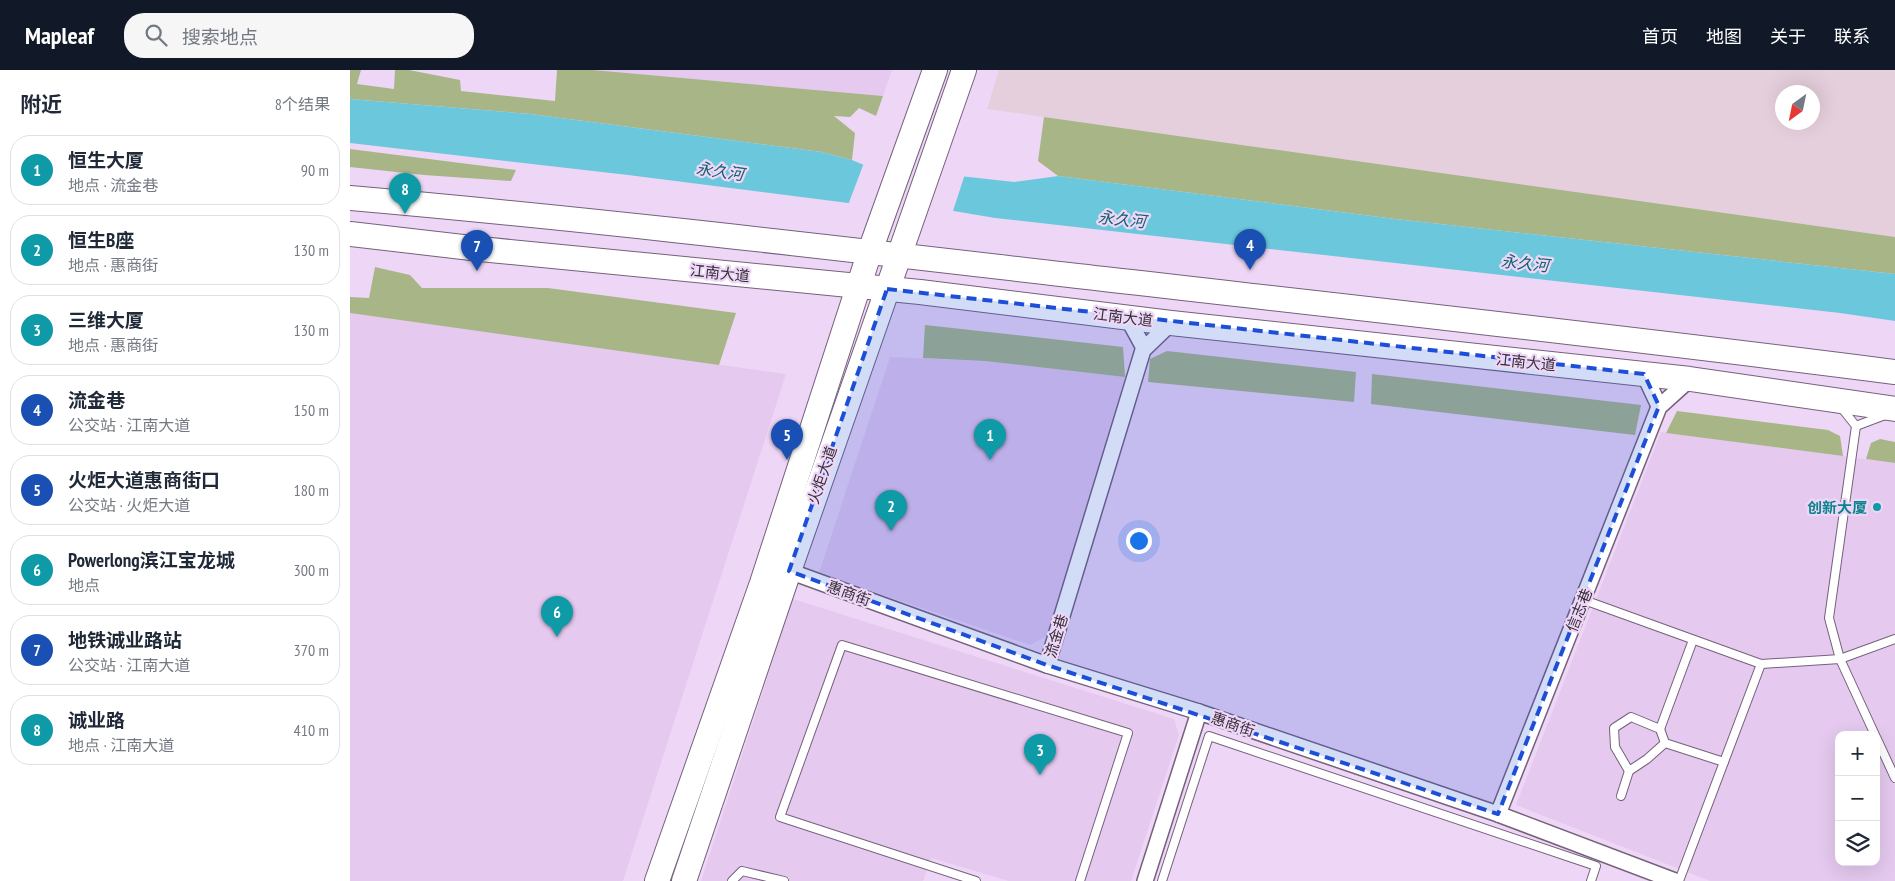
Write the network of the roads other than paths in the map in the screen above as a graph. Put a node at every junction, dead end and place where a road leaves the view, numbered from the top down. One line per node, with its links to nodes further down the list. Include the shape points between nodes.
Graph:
1 (935, 70): 5 (main road, 火炬大道)
2 (964, 70): 6 (main road, 火炬大道)
3 (350, 198): 5 (main road, via 582,219)
4 (350, 234): 7 (main road, 江南大道)
5 (870, 251): 6 (main road); 7 (main road, 火炬大道)
6 (900, 255): 8 (main road, 火炬大道); 12 (main road)
7 (858, 287): 8 (main road, 江南大道); 36 (main road, 火炬大道, via 762,582)
8 (887, 289): 9 (main road, 江南大道); 19 (main road, 火炬大道)
9 (1127, 317): 10 (main road, 江南大道); 11 (street)
10 (1171, 323): 11 (street); 13 (main road, 江南大道)
11 (1144, 348): 25 (street, 流金巷)
12 (1895, 372)
13 (1644, 374): 14 (main road, 江南大道); 16 (street)
14 (1690, 379): 15 (main road, 江南大道); 16 (street, 信志巷)
15 (1835, 399): 17 (main road, 江南大道); 18 (lane)
16 (1659, 406): 20 (street, 信志巷)
17 (1895, 410): 18 (lane)
18 (1856, 426): 23 (lane, via 1829,618)
19 (789, 571): 25 (street, 惠商街); 37 (main road, 火炬大道)
20 (1584, 600): 22 (lane); 35 (street, 信志巷)
21 (1895, 639): 23 (lane)
22 (1693, 640): 24 (lane); 27 (lane)
23 (1840, 659): 24 (lane); 28 (lane)
24 (1761, 664): 31 (lane)
25 (1047, 665): 26 (street, 惠商街)
26 (1199, 712): 35 (street, 惠商街); 42 (street)
27 (1660, 729): 29 (lane); 32 (lane, via 1631,717 1614,728 1615,747)
28 (1874, 731)
29 (1666, 743): 31 (lane); 32 (lane)
30 (1880, 745): 33 (lane)
31 (1724, 762): 46 (lane)
32 (1629, 771): 34 (lane)
33 (1895, 778)
34 (1621, 796)
35 (1498, 814): 45 (street, 惠商街)
36 (657, 881)
37 (684, 881)
38 (732, 881): 39 (lane, via 742,871)
39 (784, 881)
40 (976, 881): 41 (lane, via 780,817 842,645 1128,733)
41 (1080, 881)
42 (1146, 881)
43 (1162, 881): 44 (lane, via 1209,736 1596,866)
44 (1591, 881)
45 (1675, 881)
46 (1679, 881)

